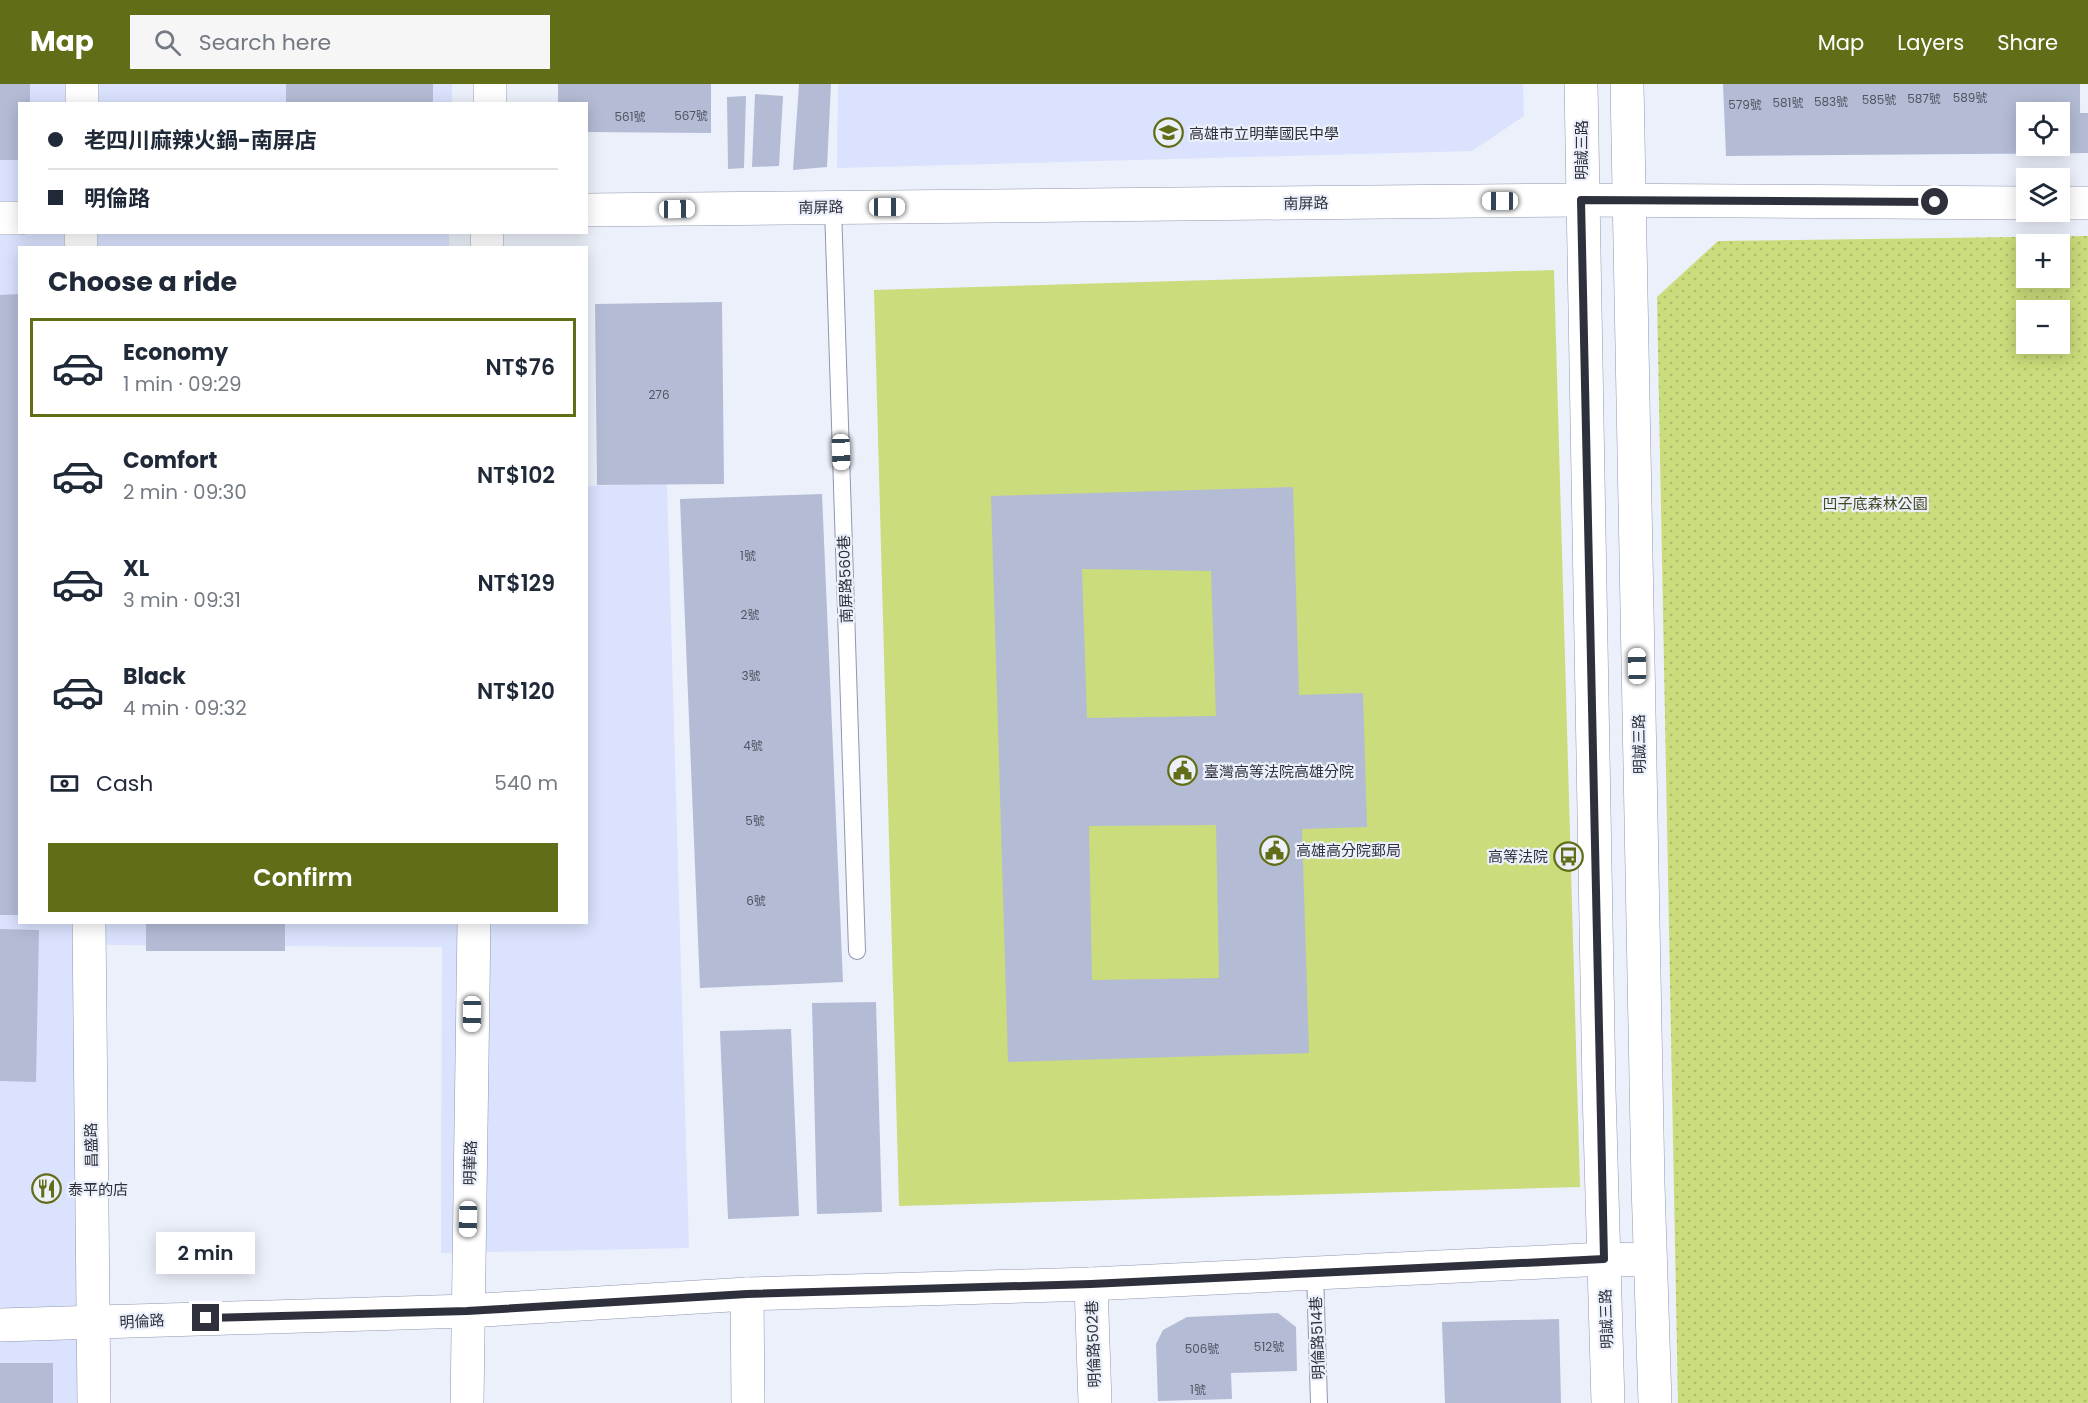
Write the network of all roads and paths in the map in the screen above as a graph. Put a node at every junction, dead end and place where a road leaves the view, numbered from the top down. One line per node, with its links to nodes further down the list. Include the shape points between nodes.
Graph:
1 (82, 84): 5 (street)
2 (490, 84): 6 (street)
3 (1581, 84): 7 (street, 明誠三路)
4 (1627, 84): 8 (street, 明誠三路)
5 (82, 102)
6 (490, 102)
7 (1581, 200): 8 (street, 南屏路); 12 (street, 南屏路); 17 (street, 明誠三路)
8 (1628, 200): 9 (street, 南屏路); 16 (street, 明誠三路)
9 (2016, 203)
10 (2070, 203): 11 (street)
11 (2088, 203)
12 (833, 207): 13 (street, 南屏路); 20 (lane, 南屏路560巷)
13 (588, 210)
14 (0, 218): 15 (street)
15 (18, 218)
16 (1632, 407): 17 (street); 22 (street, 明誠三路)
17 (1585, 408): 21 (street, 明誠三路)
18 (89, 924): 27 (street, 昌盛路)
19 (474, 924): 26 (street, 明華路)
20 (857, 951)
21 (1604, 1259): 22 (street, 明倫路); 23 (street, 明倫路); 34 (street, 明誠三路)
22 (1650, 1260): 35 (street, 明誠三路)
23 (1315, 1273): 24 (street, 明倫路); 33 (lane, 明倫路514巷)
24 (1091, 1284): 25 (street, 明倫路); 32 (street, 明倫路502巷)
25 (747, 1294): 26 (street, 明倫路); 31 (street)
26 (467, 1311): 27 (street, 明倫路); 30 (street, 明華路)
27 (94, 1323): 28 (street, 明倫路); 29 (street, 昌盛路)
28 (0, 1325)
29 (94, 1403)
30 (467, 1403)
31 (748, 1403)
32 (1095, 1403)
33 (1319, 1403)
34 (1608, 1403)
35 (1655, 1403)

